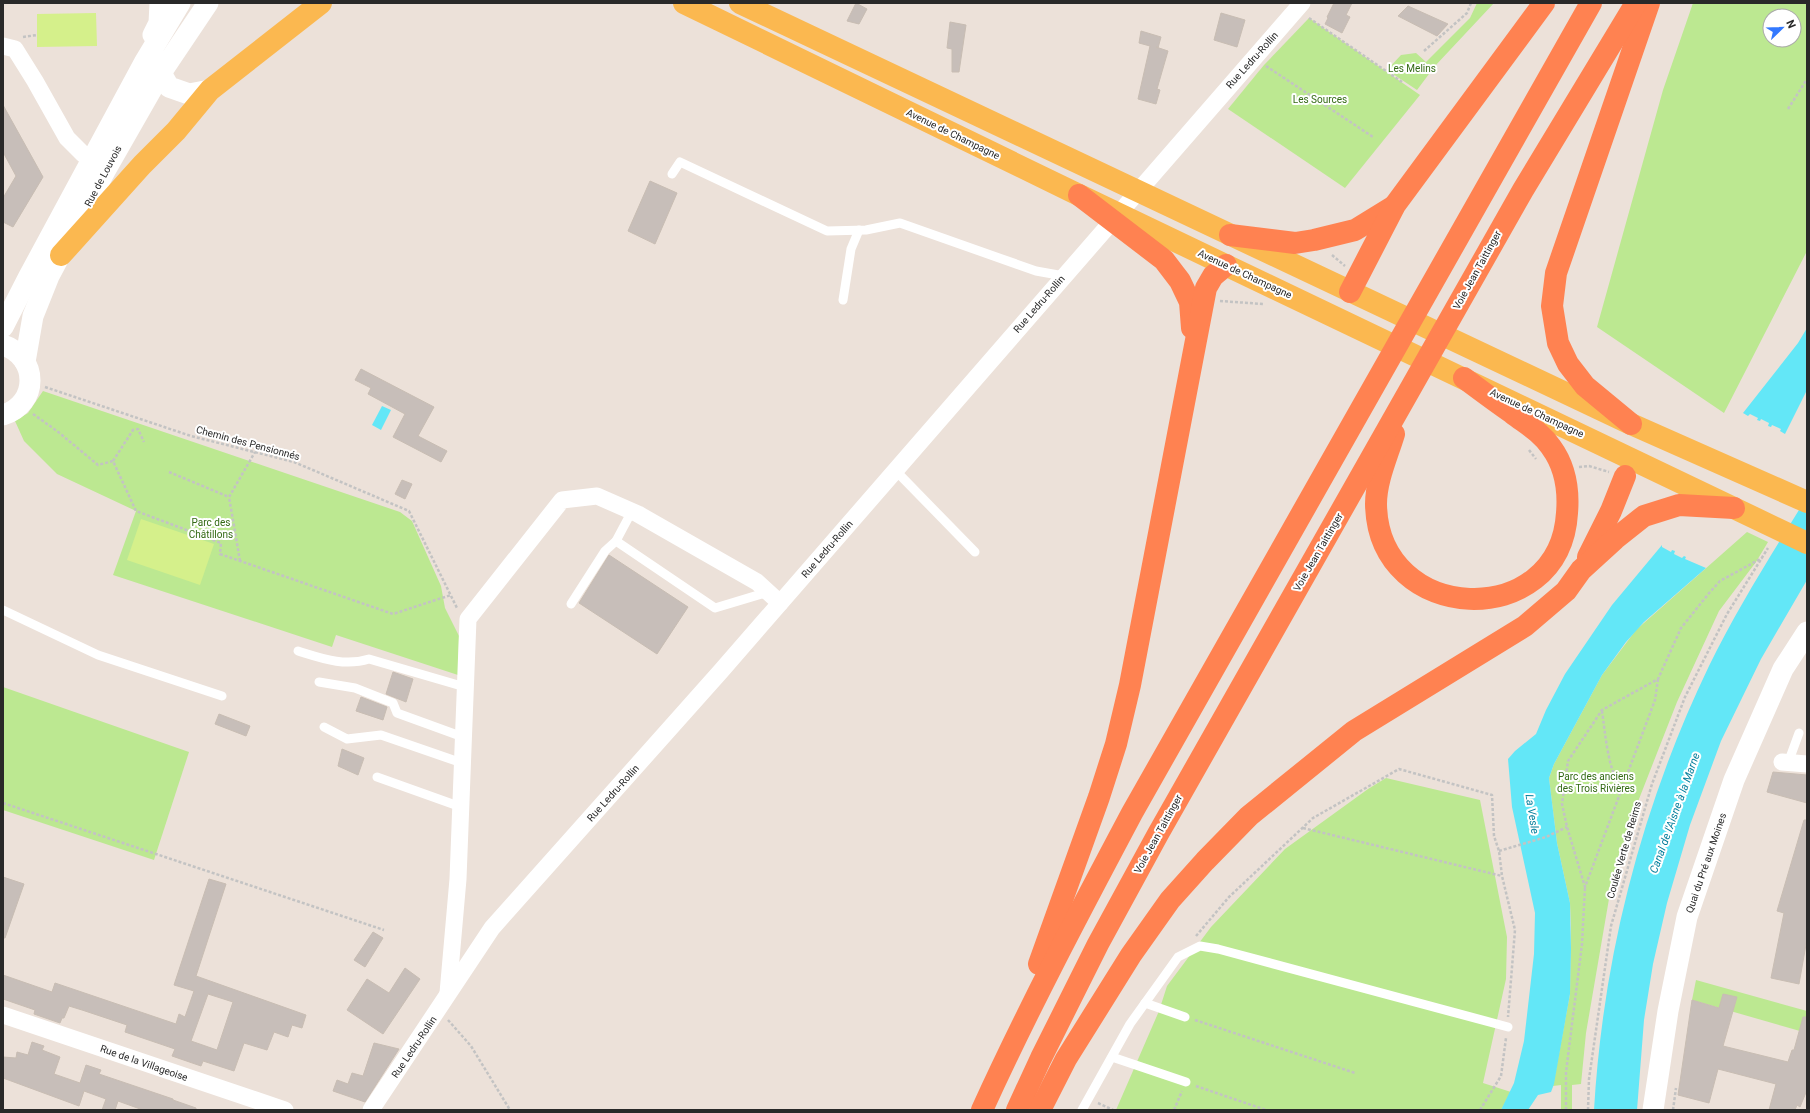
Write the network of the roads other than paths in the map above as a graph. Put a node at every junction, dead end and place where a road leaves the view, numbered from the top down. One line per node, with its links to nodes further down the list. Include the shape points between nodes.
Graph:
1 (208, 3): 15 (street, Rue de Louvois)
2 (321, 3): 16 (main road)
3 (674, 3): 13 (main road)
4 (684, 3): 13 (main road, Avenue de Champagne)
5 (740, 3): 17 (main road)
6 (766, 3): 17 (main road, via 924,81)
7 (1544, 3): 21 (highway)
8 (1591, 3): 71 (highway, via 1132,813)
9 (1636, 3): 37 (highway, Voie Jean Taittinger, via 1523,190)
10 (1649, 3): 39 (highway, via 1556,273 1552,306 1558,343 1568,364 1585,386)
11 (172, 6): 15 (street, via 163,47); 18 (street, Rue de Louvois, via 159,23)
12 (1299, 6): 28 (street, Rue Ledru-Rollin)
13 (718, 20): 20 (main road, Avenue de Champagne)
14 (3, 46): 18 (street, via 15,49 67,138 83,154)
15 (161, 73): 16 (street, via 169,87 189,94); 26 (street, Rue de Louvois)
16 (210, 90): 26 (main road, via 176,131)
17 (962, 108): 24 (main road)
18 (97, 151): 32 (street, Rue de Louvois)
19 (672, 174): 23 (lane, via 680,162 827,231)
20 (1079, 195): 22 (highway)
21 (1394, 205): 24 (highway, via 1355,230 1320,239 1294,243); 29 (highway)
22 (1127, 224): 27 (main road, Avenue de Champagne); 34 (highway, via 1164,260 1180,281 1190,302)
23 (859, 230): 28 (lane, via 900,223 1036,271); 30 (lane, via 851,249)
24 (1230, 235): 25 (main road)
25 (1254, 246): 27 (main road); 29 (main road)
26 (61, 255): 35 (street, Rue de Louvois, via 48,276 33,316)
27 (1226, 265): 31 (main road, Avenue de Champagne); 34 (highway, via 1213,276 1206,288)
28 (1064, 276): 41 (street, Rue Ledru-Rollin)
29 (1350, 292): 31 (main road); 39 (main road)
30 (843, 300)
31 (1337, 318): 36 (main road, Avenue de Champagne)
32 (3, 327)
33 (3, 346): 35 (street, via 16,352)
34 (1193, 353): 71 (highway, via 1130,685 1116,744 1082,849)
35 (25, 362): 38 (street, via 30,384 27,396)
36 (1464, 378): 37 (highway, via 1540,434 1555,454 1567,485 1567,523 1553,558 1542,572 1510,592 1494,598 1477,600 1440,594 1411,578 1389,553 1377,521 1376,503 1379,483); 40 (main road, Avenue de Champagne)
37 (1404, 401): 76 (highway, Voie Jean Taittinger, via 1158,834 1098,944)
38 (12, 411)
39 (1630, 424): 40 (main road); 42 (main road)
40 (1627, 466): 43 (main road, Avenue de Champagne); 48 (highway, via 1611,512)
41 (895, 470): 47 (lane); 49 (street, Rue Ledru-Rollin)
42 (1807, 502)
43 (1734, 508): 46 (main road, Avenue de Champagne); 48 (highway, via 1679,505 1644,516)
44 (632, 511): 45 (lane); 49 (street, via 757,582); 55 (street, via 597,496 562,500 468,619)
45 (616, 541): 49 (lane, via 715,608); 50 (lane, via 605,550)
46 (1807, 543)
47 (975, 552)
48 (1581, 570): 77 (highway, via 1566,591 1525,626 1354,731 1249,816 1170,900 1131,955 1066,1059)
49 (774, 598): 65 (street, Rue Ledru-Rollin, via 492,928)
50 (571, 604)
51 (3, 610): 56 (lane, via 98,654)
52 (1807, 632): 79 (street, Quai du Pré aux Moines, via 1783,669 1734,780 1687,916 1668,1012)
53 (298, 651): 55 (lane, via 330,661 357,663 368,659)
54 (319, 682): 59 (lane, via 361,691 393,703 397,713)
55 (465, 687): 59 (street)
56 (222, 696)
57 (324, 727): 61 (lane, via 348,739 381,735)
58 (1799, 733): 60 (lane)
59 (463, 737): 61 (street)
60 (1785, 762): 62 (street)
61 (462, 763): 64 (street)
62 (1807, 764)
63 (377, 777): 64 (lane)
64 (461, 807): 65 (street, via 458,879)
65 (444, 1002): 74 (street, Rue Ledru-Rollin)
66 (1145, 1003): 68 (lane); 69 (lane, via 1178,958 1200,946); 70 (lane)
67 (3, 1015): 73 (street, Rue de la Villageoise)
68 (1185, 1017)
69 (1508, 1027)
70 (1112, 1057): 72 (lane); 78 (lane)
71 (1002, 1064): 75 (highway)
72 (1186, 1082)
73 (285, 1110)
74 (371, 1110)
75 (982, 1110)
76 (1017, 1110)
77 (1040, 1110)
78 (1082, 1110)
79 (1660, 1110)

